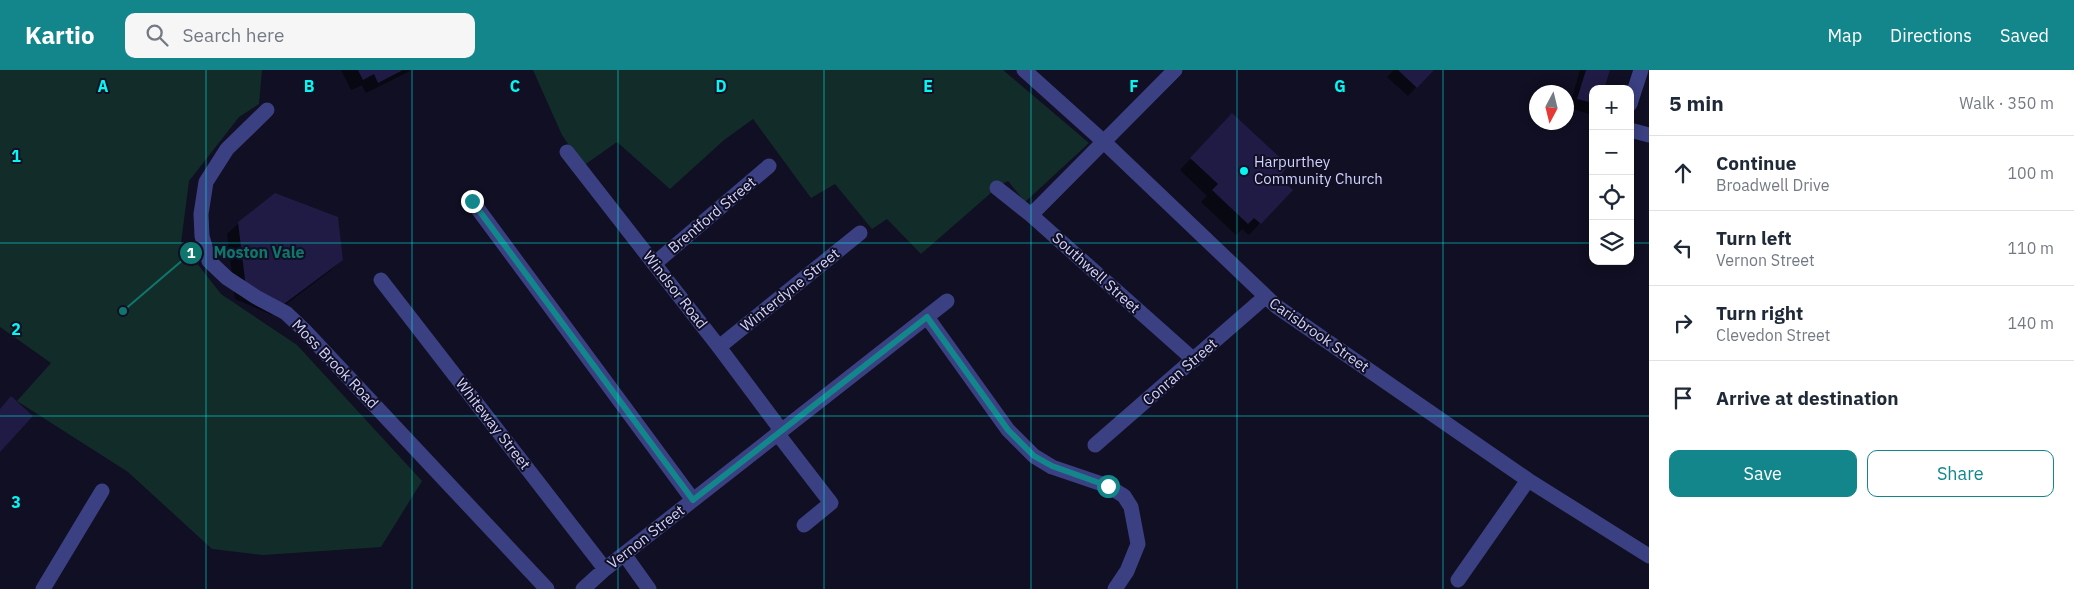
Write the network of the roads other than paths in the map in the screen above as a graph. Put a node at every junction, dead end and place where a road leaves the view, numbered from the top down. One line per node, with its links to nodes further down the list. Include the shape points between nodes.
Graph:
1 (1024, 70): 8 (street, Carisbrook Street)
2 (1175, 70): 8 (street)
3 (1641, 70): 4 (street)
4 (1634, 92)
5 (267, 110): 33 (street, Moss Brook Road, via 227,148 206,182 201,214 202,236 209,261 227,278 286,313 304,330)
6 (1634, 131): 7 (street)
7 (1649, 135)
8 (1103, 141): 13 (street); 17 (street, Carisbrook Street)
9 (567, 152): 15 (street, Windsor Road)
10 (769, 166): 15 (street, Brentford Street)
11 (998, 188): 13 (street, Southwell Street)
12 (472, 201): 26 (street)
13 (1031, 215): 21 (street, Southwell Street)
14 (860, 233): 20 (street, Winterdyne Street)
15 (654, 264): 20 (street, Windsor Road)
16 (380, 280): 30 (street, Whiteway Street)
17 (1265, 298): 21 (street, Conran Street); 24 (street, Carisbrook Street)
18 (947, 301): 19 (street, Vernon Street)
19 (927, 317): 22 (street, Vernon Street); 36 (street, via 1008,430 1034,456 1052,466 1108,486 1128,501 1138,544)
20 (719, 347): 22 (street, Windsor Road)
21 (1194, 360): 23 (street, Conran Street)
22 (779, 431): 26 (street, Vernon Street); 27 (street, Windsor Road, via 830,502)
23 (1095, 446)
24 (1528, 480): 29 (street, Carisbrook Street); 31 (street)
25 (102, 491): 32 (street)
26 (693, 500): 28 (street, Vernon Street)
27 (804, 525)
28 (624, 554): 30 (street, Vernon Street); 35 (street)
29 (1649, 556)
30 (605, 568): 34 (street, Vernon Street)
31 (1458, 580)
32 (43, 589)
33 (547, 589)
34 (583, 589)
35 (649, 589)
36 (1115, 589)

